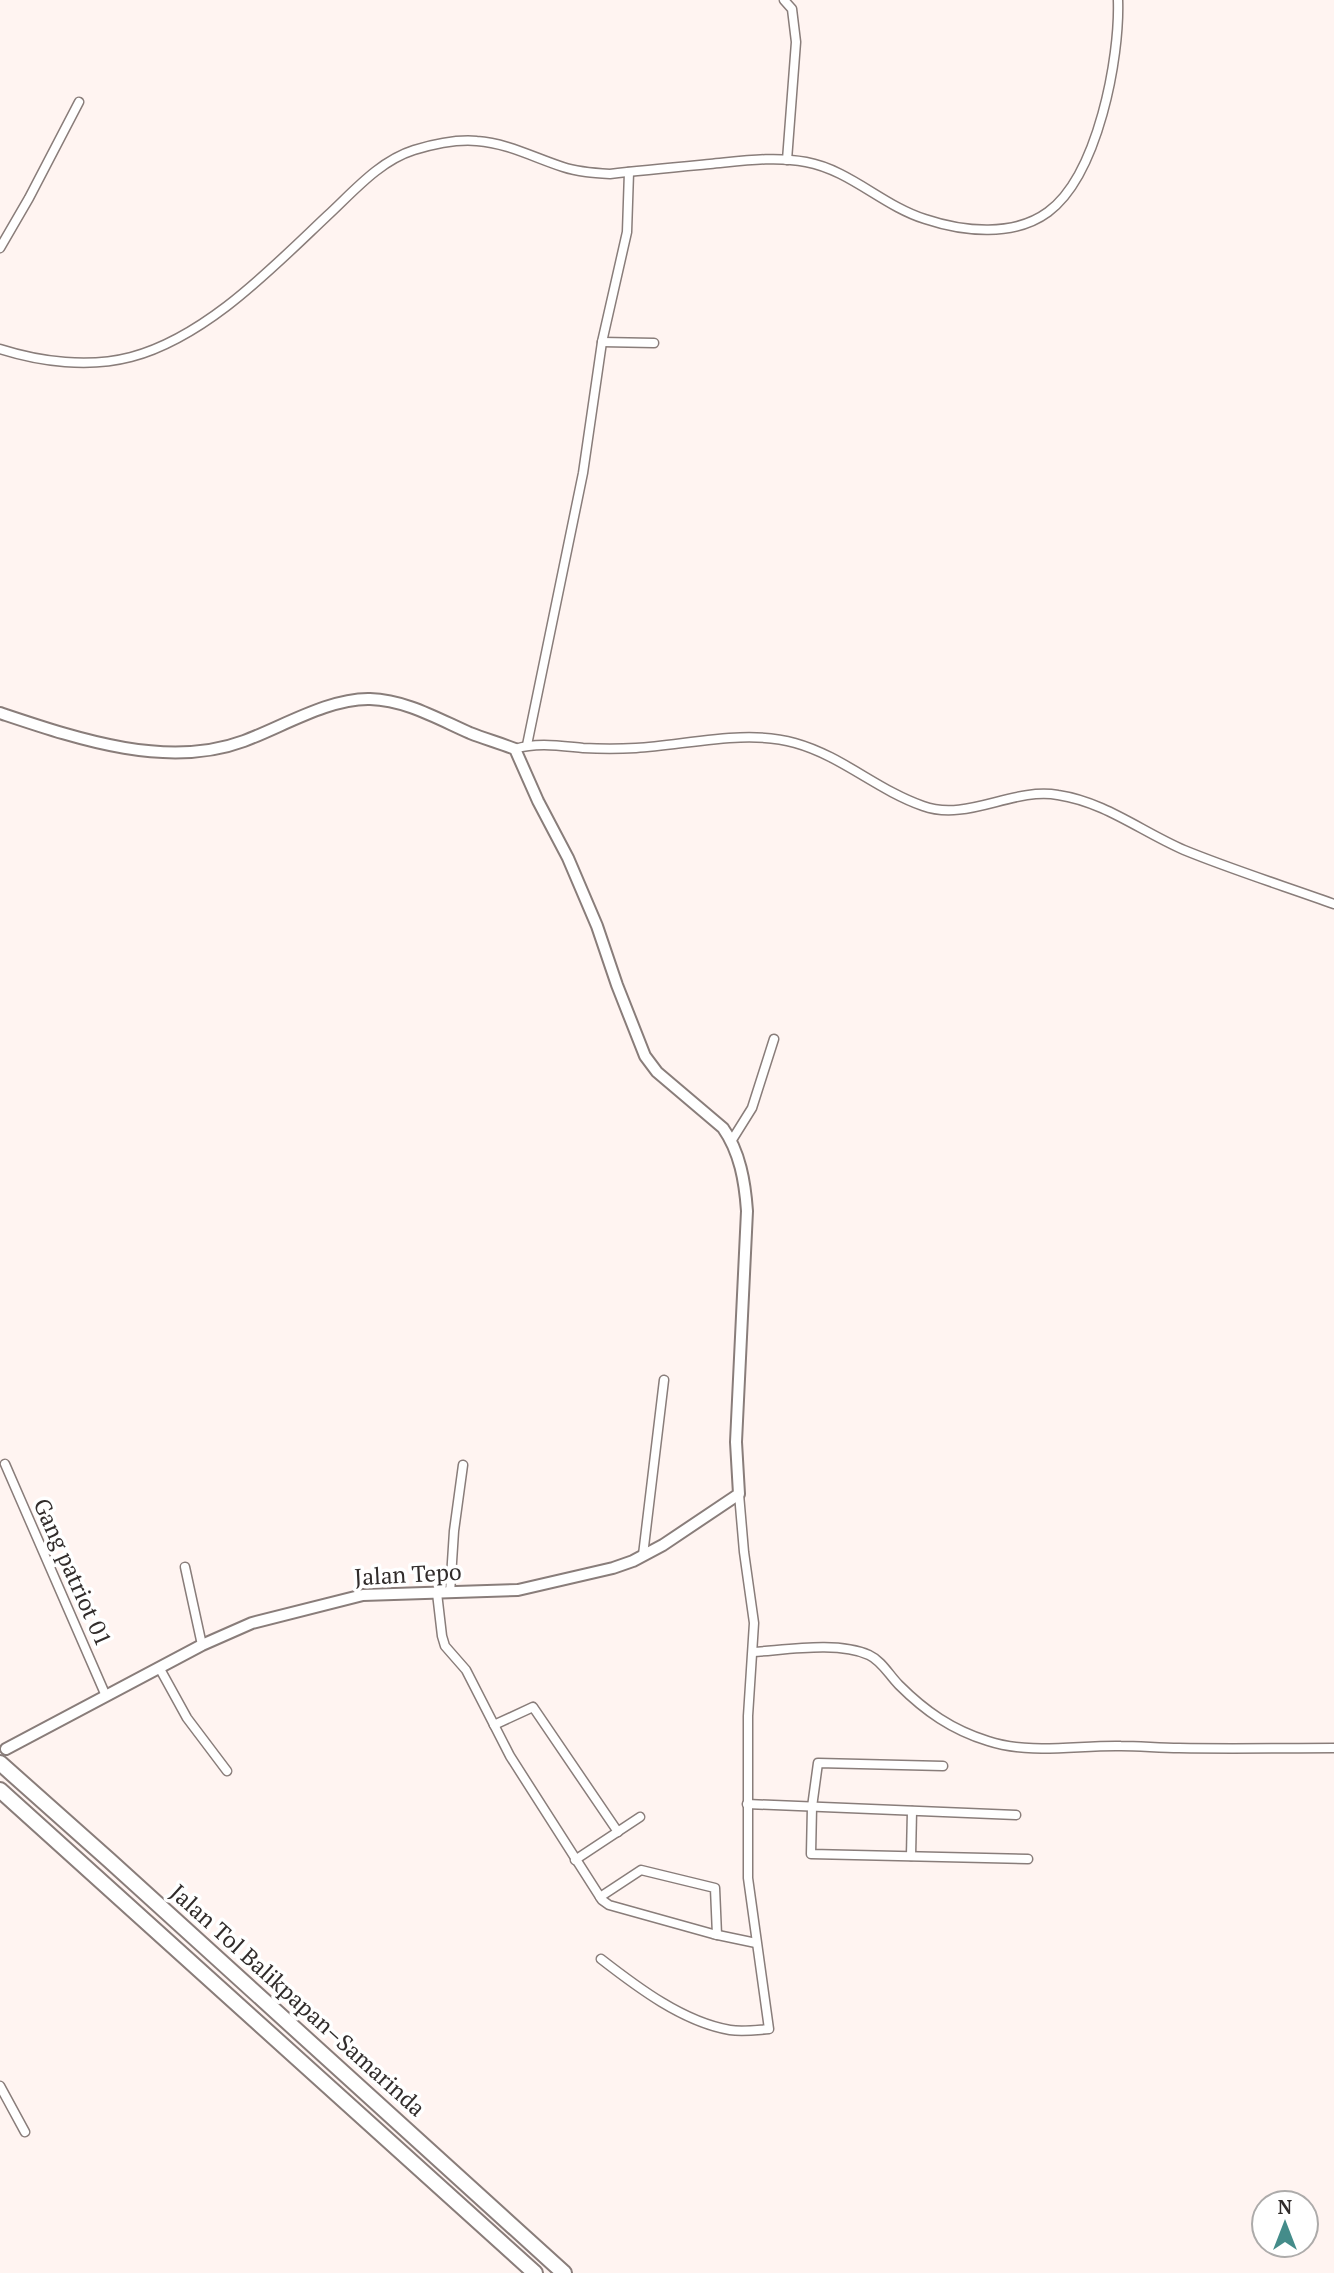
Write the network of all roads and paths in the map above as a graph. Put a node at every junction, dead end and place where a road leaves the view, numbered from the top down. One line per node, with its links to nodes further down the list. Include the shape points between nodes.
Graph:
1 (784, 0): 4 (street, via 793,9 796,42)
2 (1118, 0): 4 (street, via 1112,68 1091,149 1065,194 1050,211 1030,222 994,230 948,226 922,218 825,167)
3 (79, 102): 6 (street)
4 (788, 160): 5 (street)
5 (629, 172): 7 (street, via 627,232); 9 (street, via 589,173 477,141 412,150 373,173 230,304 151,351 107,361 69,362)
6 (0, 248)
7 (602, 342): 8 (street); 11 (street, via 583,473)
8 (654, 343)
9 (0, 349)
10 (0, 713): 11 (street, via 118,746 187,752 243,742 333,705 380,699)
11 (521, 747): 12 (street, via 635,748 766,737 794,742 838,759 924,807 954,810 1034,793 1082,800 1182,849); 14 (street, via 538,802 597,926 645,1056)
12 (1334, 904)
13 (774, 1039): 14 (street, via 752,1108)
14 (732, 1140): 18 (street, via 745,1181 747,1210 736,1442)
15 (664, 1381): 19 (street)
16 (5, 1464): 26 (street, Gang patriot 01)
17 (463, 1465): 22 (street)
18 (739, 1494): 19 (street, Jalan Tepo); 24 (street)
19 (643, 1555): 22 (street, Jalan Tepo, via 613,1568 527,1589)
20 (185, 1567): 23 (street)
21 (437, 1593): 22 (street, Jalan Tepo); 23 (street, Jalan Tepo, via 343,1598 252,1623); 27 (street, via 445,1646 466,1670)
22 (450, 1593)
23 (202, 1645): 25 (street, Jalan Tepo)
24 (753, 1651): 28 (street, via 850,1650 870,1656 940,1720 1009,1746); 34 (street)
25 (160, 1669): 26 (street, Jalan Tepo); 32 (street, via 187,1718)
26 (106, 1696): 29 (street, Jalan Tepo)
27 (494, 1725): 39 (street, via 533,1707); 42 (street)
28 (1334, 1748)
29 (6, 1749)
30 (0, 1763): 50 (highway, Jalan Tol Balikpapan–Samarinda)
31 (943, 1766): 35 (street, via 821,1762 816,1766)
32 (227, 1771)
33 (0, 1790): 49 (highway, Jalan Tol Balikpapan–Samarinda)
34 (747, 1804): 35 (street); 45 (street, via 749,1890)
35 (812, 1807): 36 (street); 40 (street, via 811,1854)
36 (912, 1811): 37 (street); 40 (street)
37 (1016, 1815)
38 (640, 1817): 39 (street)
39 (618, 1832): 42 (street)
40 (911, 1856): 41 (street)
41 (1028, 1859)
42 (575, 1860): 43 (street)
43 (600, 1897): 44 (street, via 609,1905); 44 (street, via 641,1870 715,1888)
44 (717, 1935): 45 (street)
45 (756, 1943): 46 (street, via 769,2029 728,2030 705,2022 657,2000)
46 (601, 1959)
47 (0, 2086): 48 (street)
48 (25, 2132)
49 (535, 2273)
50 (564, 2273)

